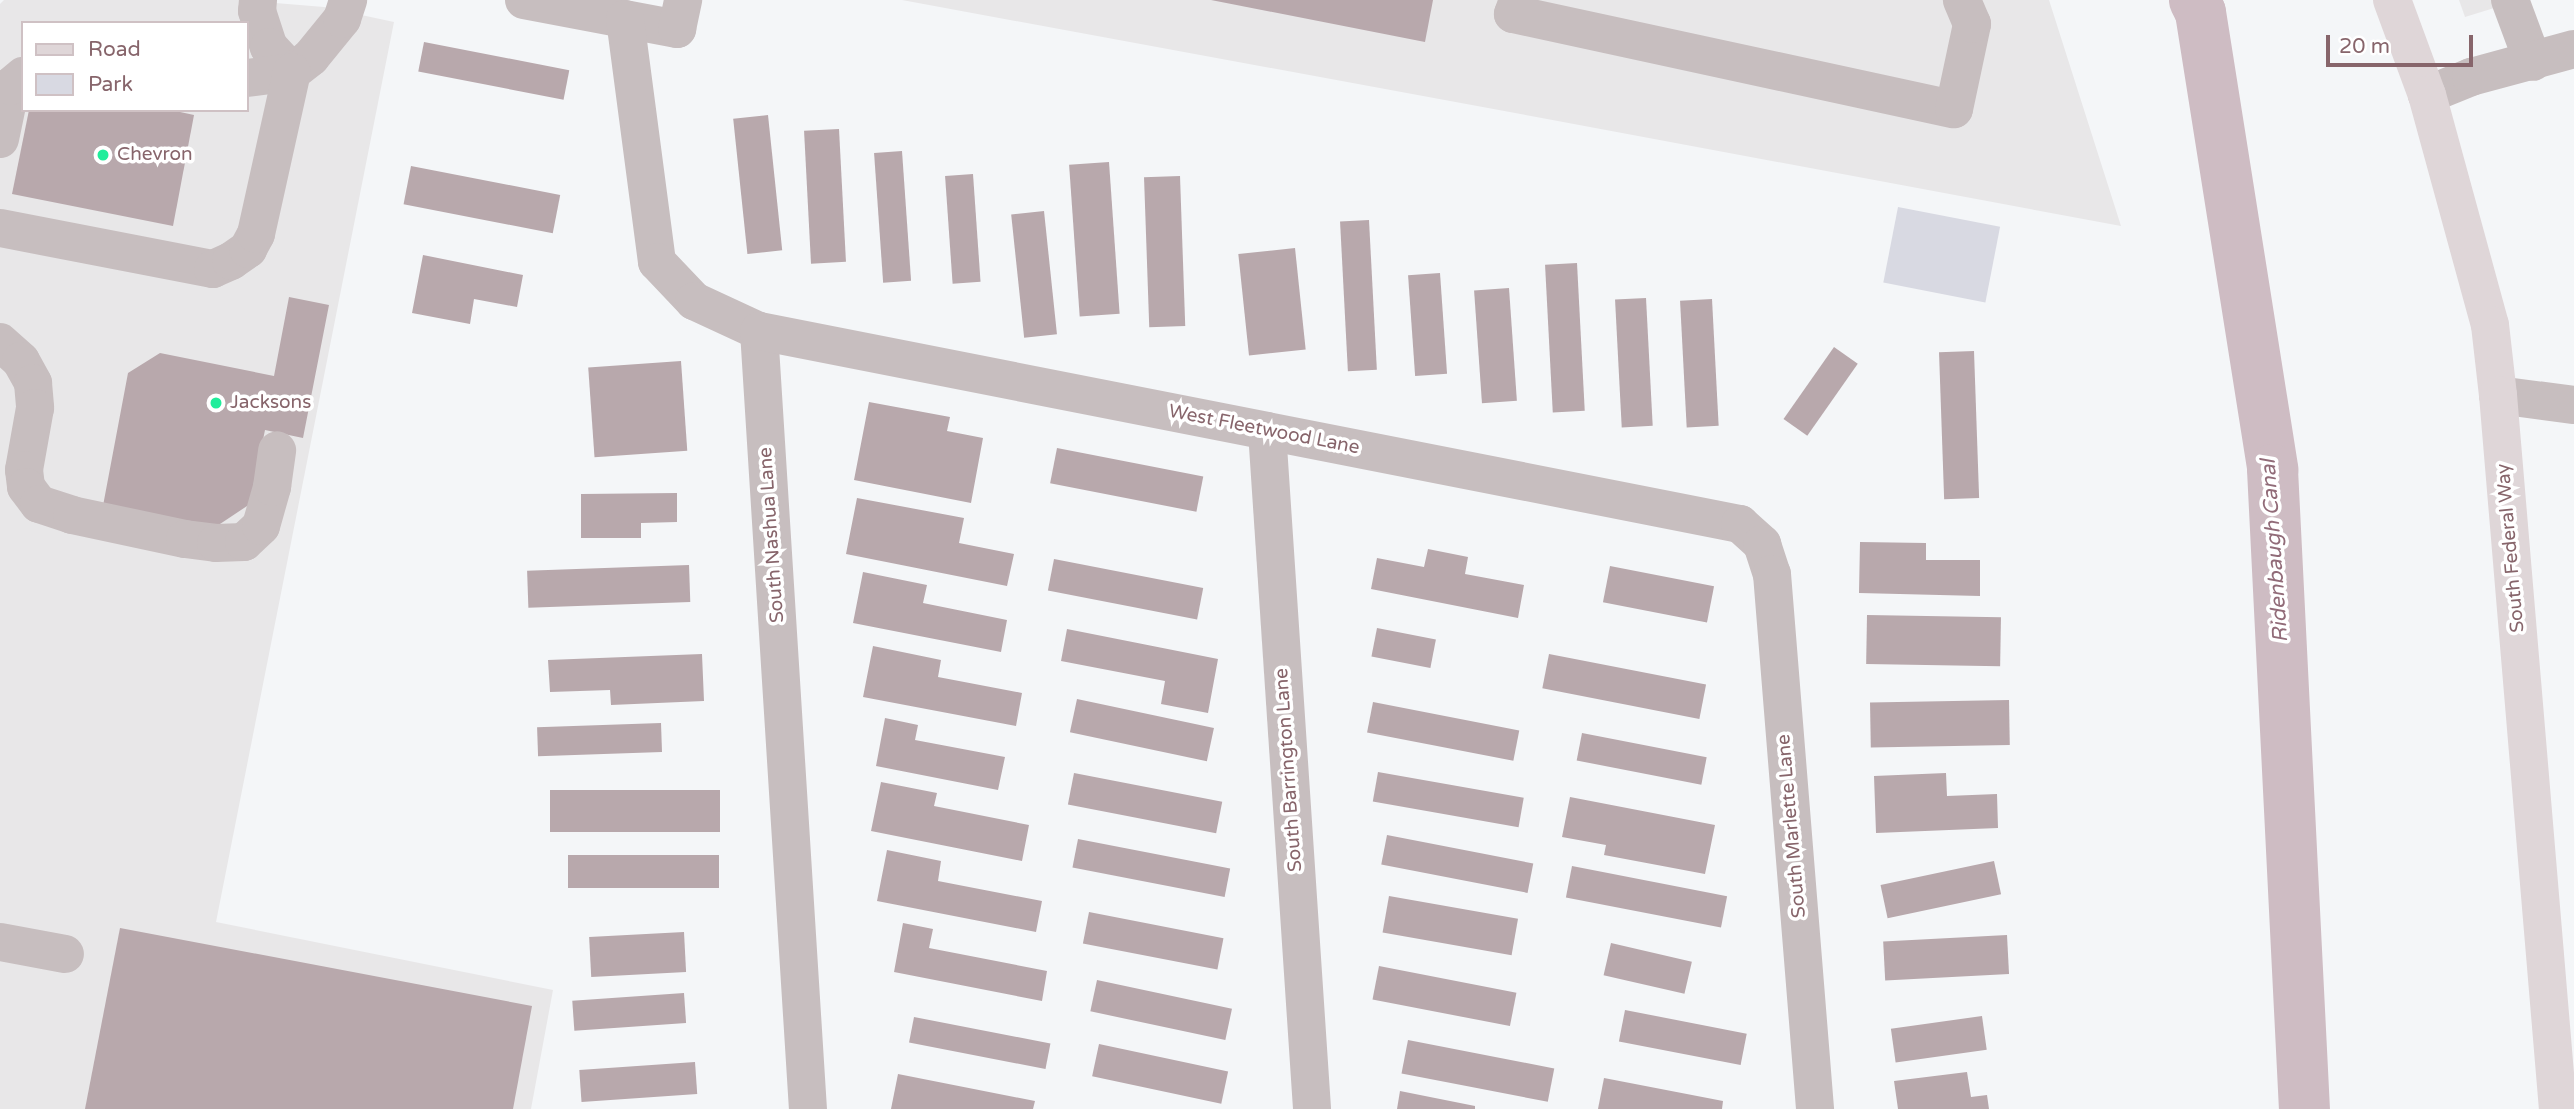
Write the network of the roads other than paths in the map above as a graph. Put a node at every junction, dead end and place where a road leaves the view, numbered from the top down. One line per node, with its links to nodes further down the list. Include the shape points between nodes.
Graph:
1 (258, 0): 12 (street, via 269,47)
2 (348, 0): 12 (street, via 330,38)
3 (524, 0): 9 (street)
4 (1518, 0): 5 (street, via 1513,14 1954,109 1972,23)
5 (1962, 0)
6 (2392, 0): 15 (main road, South Federal Way)
7 (2510, 0): 11 (street)
8 (680, 15): 9 (street)
9 (625, 19): 18 (street, via 657,262 694,301)
10 (2574, 49): 11 (street)
11 (2533, 62): 15 (street)
12 (292, 72): 14 (street); 17 (street, via 256,234 248,248 231,261 213,269)
13 (21, 78): 16 (street, via 11,86)
14 (248, 78)
15 (2427, 95): 20 (main road, South Federal Way, via 2490,325)
16 (0, 139)
17 (0, 228)
18 (759, 331): 22 (street, West Fleetwood Lane); 27 (street, South Nashua Lane)
19 (0, 342): 23 (street, via 21,361 33,383 35,408 24,470 26,487 39,504 185,539 244,541 261,526)
20 (2498, 396): 21 (street); 30 (main road, South Federal Way)
21 (2574, 405)
22 (1267, 431): 24 (street, West Fleetwood Lane, via 1740,524); 28 (street, South Barrington Lane)
23 (277, 450)
24 (1762, 544): 29 (street, South Marlette Lane, via 1772,575)
25 (0, 942): 26 (street)
26 (65, 954)
27 (808, 1109)
28 (1312, 1109)
29 (1815, 1109)
30 (2558, 1109)

